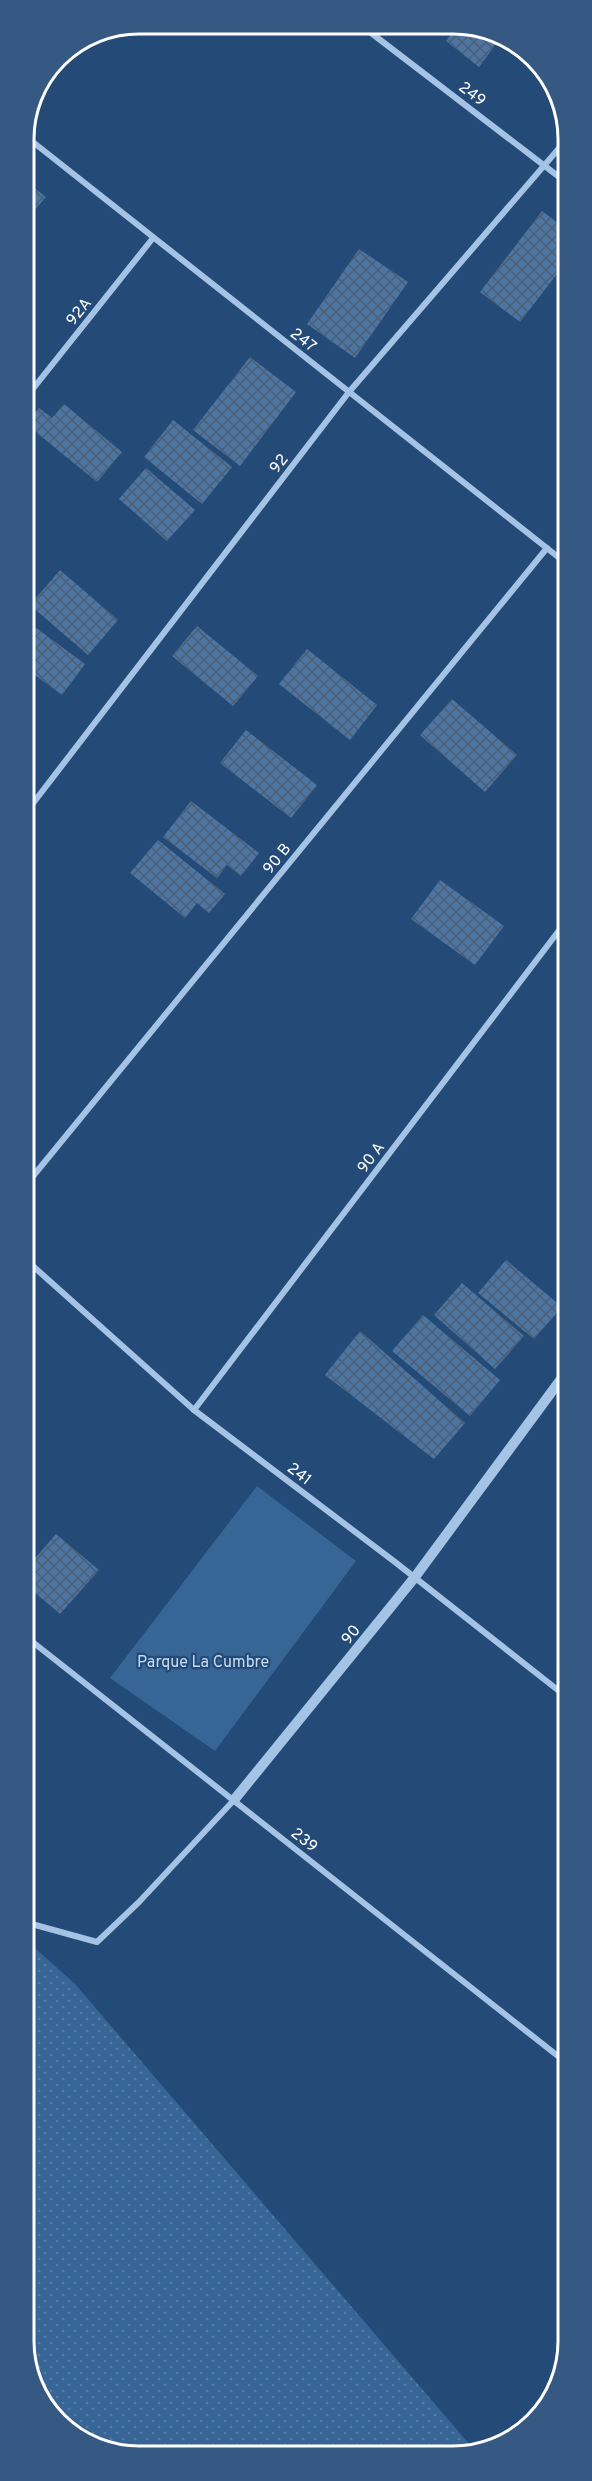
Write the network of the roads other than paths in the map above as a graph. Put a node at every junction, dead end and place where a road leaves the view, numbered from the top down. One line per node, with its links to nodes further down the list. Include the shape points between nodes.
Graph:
1 (372, 34): 4 (street, 249)
2 (35, 144): 6 (street, 247)
3 (558, 150): 4 (street, 92)
4 (545, 166): 5 (street, 249); 8 (street, 92)
5 (558, 176)
6 (153, 238): 7 (street, 92A); 8 (street, 247)
7 (35, 386)
8 (349, 392): 9 (street, 247); 11 (street, 92)
9 (548, 548): 10 (street, 247); 13 (street, 90 B)
10 (558, 556)
11 (35, 800)
12 (558, 932): 16 (street, 90 A)
13 (35, 1174)
14 (34, 1267): 16 (street, 241)
15 (557, 1384): 17 (street, 90)
16 (194, 1410): 17 (street, 241)
17 (415, 1577): 19 (street, 241); 20 (street, 90)
18 (34, 1643): 20 (street, 239)
19 (557, 1690)
20 (234, 1800): 21 (street, 90, via 97,1942); 22 (street, 239)
21 (34, 1925)
22 (557, 2055)

